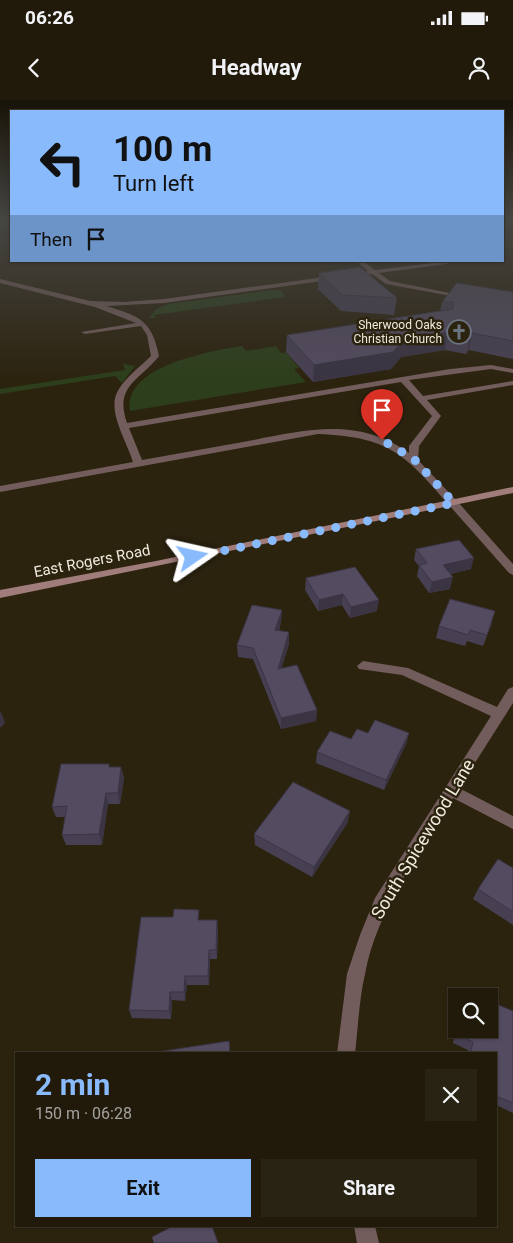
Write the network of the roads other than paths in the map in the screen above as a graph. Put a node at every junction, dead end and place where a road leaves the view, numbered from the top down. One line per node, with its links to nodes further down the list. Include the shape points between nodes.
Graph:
1 (370, 272): 5 (street)
2 (372, 272): 4 (street, via 388,283)
3 (0, 281): 6 (street)
4 (457, 295)
5 (164, 301): 6 (street); 7 (street)
6 (87, 303): 9 (street)
7 (147, 309)
8 (139, 314): 9 (street)
9 (132, 318): 10 (street)
10 (143, 324): 11 (street); 16 (street, via 152,339 155,356 120,392 117,406)
11 (85, 332)
12 (513, 371): 13 (street, via 491,367)
13 (404, 380): 15 (street); 16 (street)
14 (513, 383): 15 (street)
15 (423, 398): 17 (street, via 437,416 414,446)
16 (125, 426): 18 (street)
17 (414, 459): 18 (street, via 396,447 363,433 318,431); 21 (street)
18 (138, 464): 19 (street)
19 (0, 489)
20 (513, 490): 21 (main road, East Rogers Road)
21 (454, 503): 22 (street); 23 (main road, East Rogers Road)
22 (513, 571)
23 (0, 594)
24 (363, 666): 26 (street, via 404,671)
25 (513, 692): 26 (street, South Spicewood Lane)
26 (500, 714): 27 (street, South Spicewood Lane)
27 (450, 790): 28 (street); 29 (street, South Spicewood Lane, via 381,903 368,935 356,974)
28 (513, 823)
29 (346, 1052)
30 (364, 1227): 31 (street)
31 (368, 1243)

